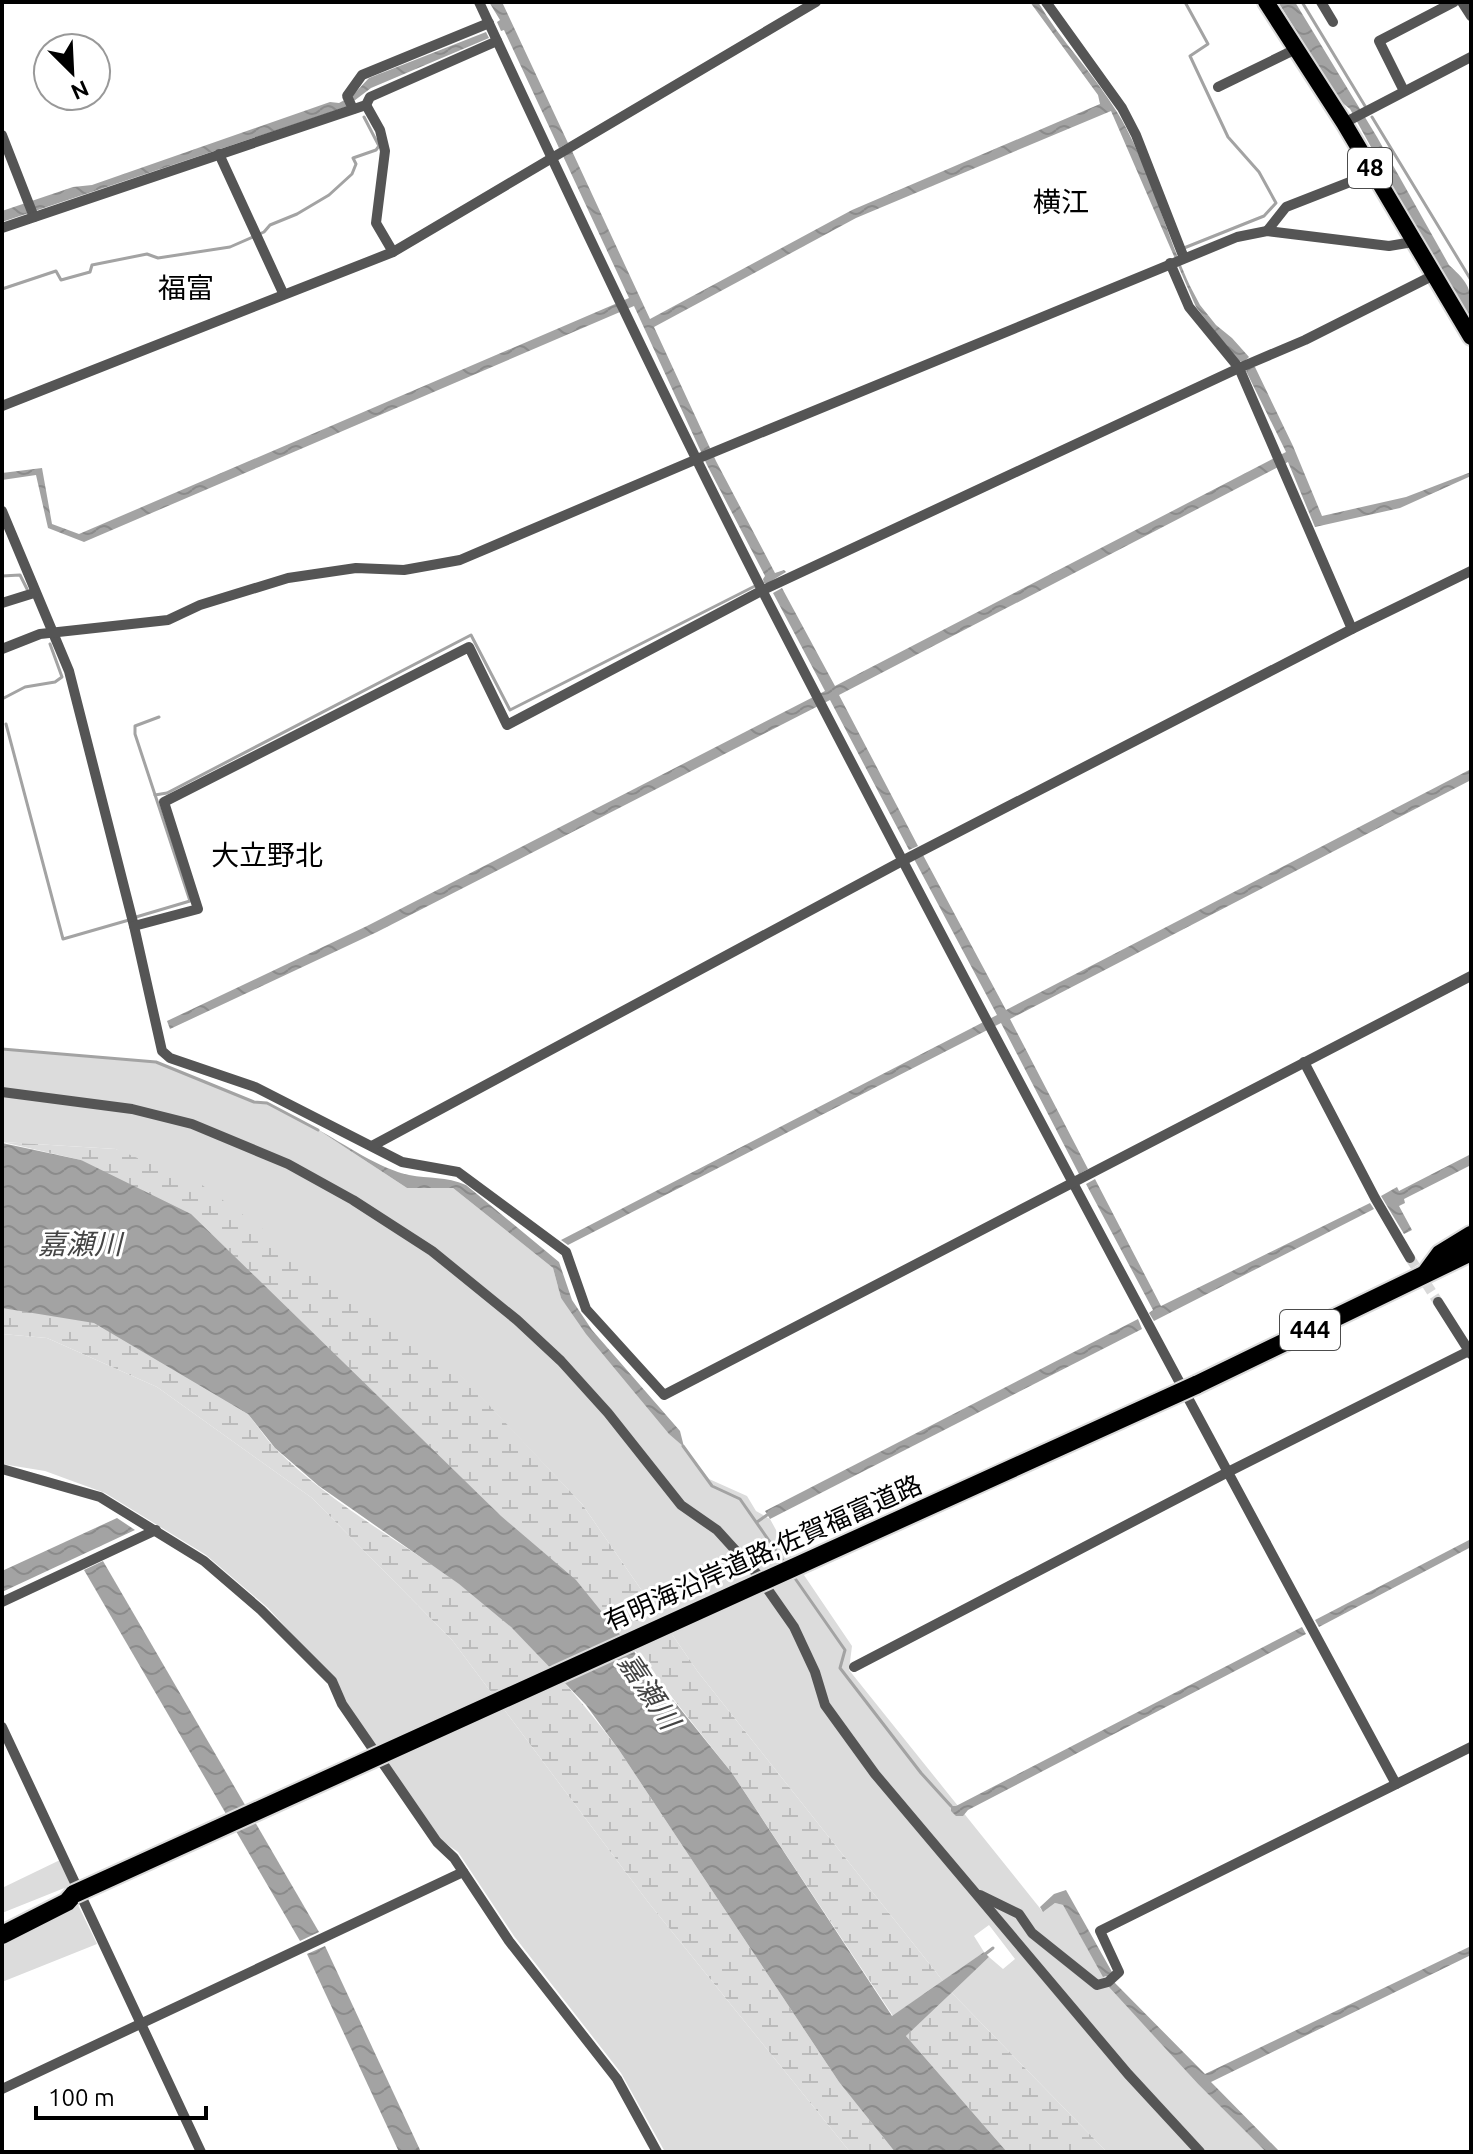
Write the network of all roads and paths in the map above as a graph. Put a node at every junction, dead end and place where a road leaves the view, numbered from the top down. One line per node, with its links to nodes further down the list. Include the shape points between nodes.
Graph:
1 (479, 2): 10 (street)
2 (816, 2): 21 (street)
3 (1046, 2): 28 (street, via 1122,108)
4 (1266, 2): 12 (main road, 48)
5 (1322, 2): 9 (street)
6 (1454, 2): 15 (street, via 1379,41)
7 (1462, 2): 8 (street)
8 (1471, 16)
9 (1333, 22)
10 (489, 23): 11 (street); 17 (street, via 362,75 347,96)
11 (497, 41): 16 (street, via 370,97); 21 (street)
12 (1296, 49): 14 (street); 18 (main road, 48)
13 (1471, 57): 15 (street)
14 (1218, 87)
15 (1404, 91): 18 (street)
16 (366, 105): 17 (street); 27 (street, via 385,151 376,223)
17 (353, 109): 20 (street)
18 (1348, 121): 22 (main road, 48)
19 (2, 135): 23 (street)
20 (219, 154): 23 (street); 31 (street)
21 (556, 155): 27 (street); 35 (street)
22 (1373, 173): 25 (street, via 1286,207); 26 (main road, 48)
23 (34, 217): 24 (street)
24 (2, 228)
25 (1267, 231): 26 (street, via 1389,246); 28 (street)
26 (1413, 242): 30 (main road, 48)
27 (393, 252): 31 (street)
28 (1182, 252): 29 (street)
29 (1170, 263): 33 (street, via 1189,307); 35 (street)
30 (1434, 275): 32 (main road, 48); 33 (street)
31 (283, 293): 34 (street)
32 (1471, 337)
33 (1244, 366): 38 (street); 41 (street)
34 (2, 406)
35 (697, 459): 38 (street); 42 (street, via 460,560 404,570 356,568 288,578 168,620)
36 (3, 514): 39 (street)
37 (1471, 571): 41 (street)
38 (766, 589): 44 (street); 45 (street, via 507,725 469,647 164,802 198,909)
39 (29, 594): 40 (street); 42 (street)
40 (2, 603)
41 (1352, 629): 44 (street)
42 (53, 632): 43 (street); 45 (street, via 69,671)
43 (2, 649)
44 (906, 859): 49 (street); 50 (street)
45 (132, 921): 49 (street, via 162,1051 255,1087)
46 (1471, 976): 47 (street)
47 (1304, 1062): 50 (street); 53 (street)
48 (2, 1092): 67 (street, via 132,1109 192,1124 288,1164 353,1200 466,1278 561,1361 681,1505 717,1530 757,1574 794,1627 825,1705)
49 (372, 1146): 50 (street, via 402,1162 458,1172 566,1252 586,1309 664,1395)
50 (1076, 1181): 59 (street)
51 (1471, 1235): 55 (highway, via 1440,1254)
52 (1471, 1252): 55 (highway, 有明海沿岸道路;佐賀福富道路 / 444)
53 (1410, 1258)
54 (1471, 1266): 55 (highway)
55 (1424, 1276): 68 (highway, 有明海沿岸道路;佐賀福富道路 / 444, bridge, via 1196,1385)
56 (1438, 1302): 57 (street)
57 (1470, 1352): 59 (street)
58 (2, 1469): 60 (street, via 100,1497)
59 (1228, 1472): 62 (street); 65 (street)
60 (156, 1530): 61 (street); 66 (street, via 204,1561 332,1681 342,1704)
61 (2, 1602)
62 (854, 1667)
63 (2, 1727): 71 (street)
64 (1471, 1747): 65 (street)
65 (1396, 1784): 67 (street, via 1100,1931 1119,1972 1097,1985 1032,1933 1019,1914)
66 (463, 1872): 71 (street); 74 (street, via 509,1941 617,2079)
67 (974, 1892): 75 (street)
68 (74, 1894): 69 (highway); 70 (highway)
69 (2, 1922)
70 (2, 1935)
71 (142, 2025): 72 (street); 73 (street)
72 (2, 2089)
73 (201, 2152)
74 (657, 2152)
75 (1200, 2152)

